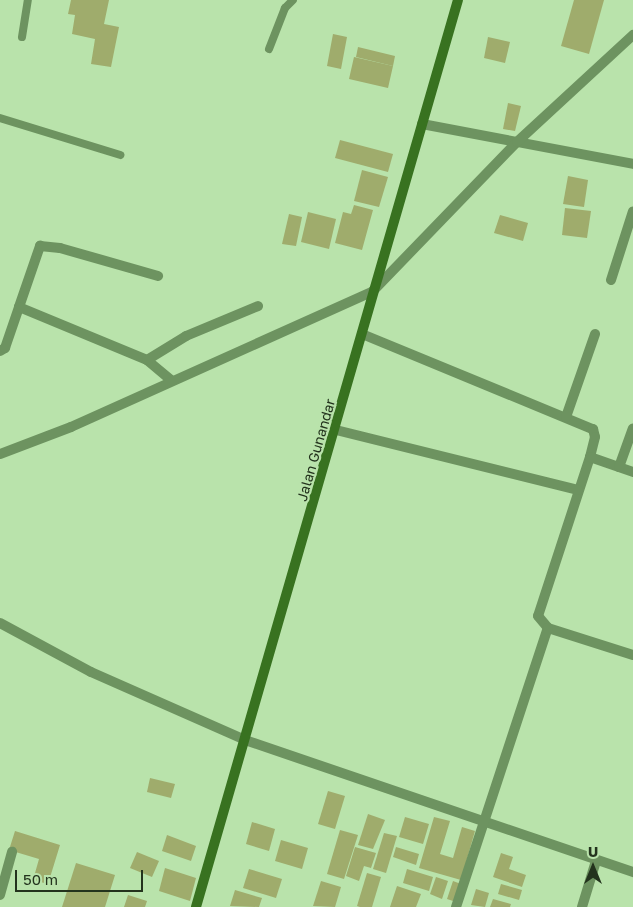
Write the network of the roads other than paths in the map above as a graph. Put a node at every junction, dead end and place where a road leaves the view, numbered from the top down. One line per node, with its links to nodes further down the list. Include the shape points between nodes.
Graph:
1 (28, 0): 5 (lane)
2 (293, 0): 6 (lane, via 285,8)
3 (458, 0): 8 (main road, Jalan Gunandar)
4 (633, 35): 9 (street)
5 (22, 37)
6 (269, 49)
7 (0, 118): 10 (lane)
8 (422, 124): 9 (street); 15 (main road, Jalan Gunandar)
9 (517, 142): 11 (street); 15 (street)
10 (120, 155)
11 (633, 164)
12 (633, 211): 14 (street)
13 (158, 276): 17 (street, via 60,248 40,246)
14 (611, 280)
15 (372, 292): 18 (main road, Jalan Gunandar); 22 (street)
16 (258, 306): 21 (street, via 194,333)
17 (19, 307): 20 (street, via 5,348); 21 (street)
18 (362, 334): 23 (street); 25 (main road, Jalan Gunandar)
19 (595, 334): 23 (street)
20 (0, 351)
21 (147, 360): 22 (street)
22 (171, 380): 26 (street, via 71,427)
23 (566, 417): 27 (street, via 593,429 596,437)
24 (633, 428): 28 (street)
25 (336, 430): 30 (street); 34 (main road, Jalan Gunandar)
26 (0, 454)
27 (590, 457): 28 (street); 30 (street)
28 (619, 467): 29 (street)
29 (633, 472)
30 (578, 490): 32 (street, via 539,606 540,622)
31 (0, 623): 34 (street, via 91,672)
32 (548, 628): 33 (street); 35 (street)
33 (633, 655)
34 (245, 740): 35 (street); 40 (main road, Jalan Gunandar)
35 (484, 824): 37 (street); 41 (street)
36 (12, 852): 39 (street)
37 (596, 861): 38 (street); 42 (street)
38 (633, 872)
39 (0, 894)
40 (196, 907)
41 (456, 907)
42 (582, 907)

